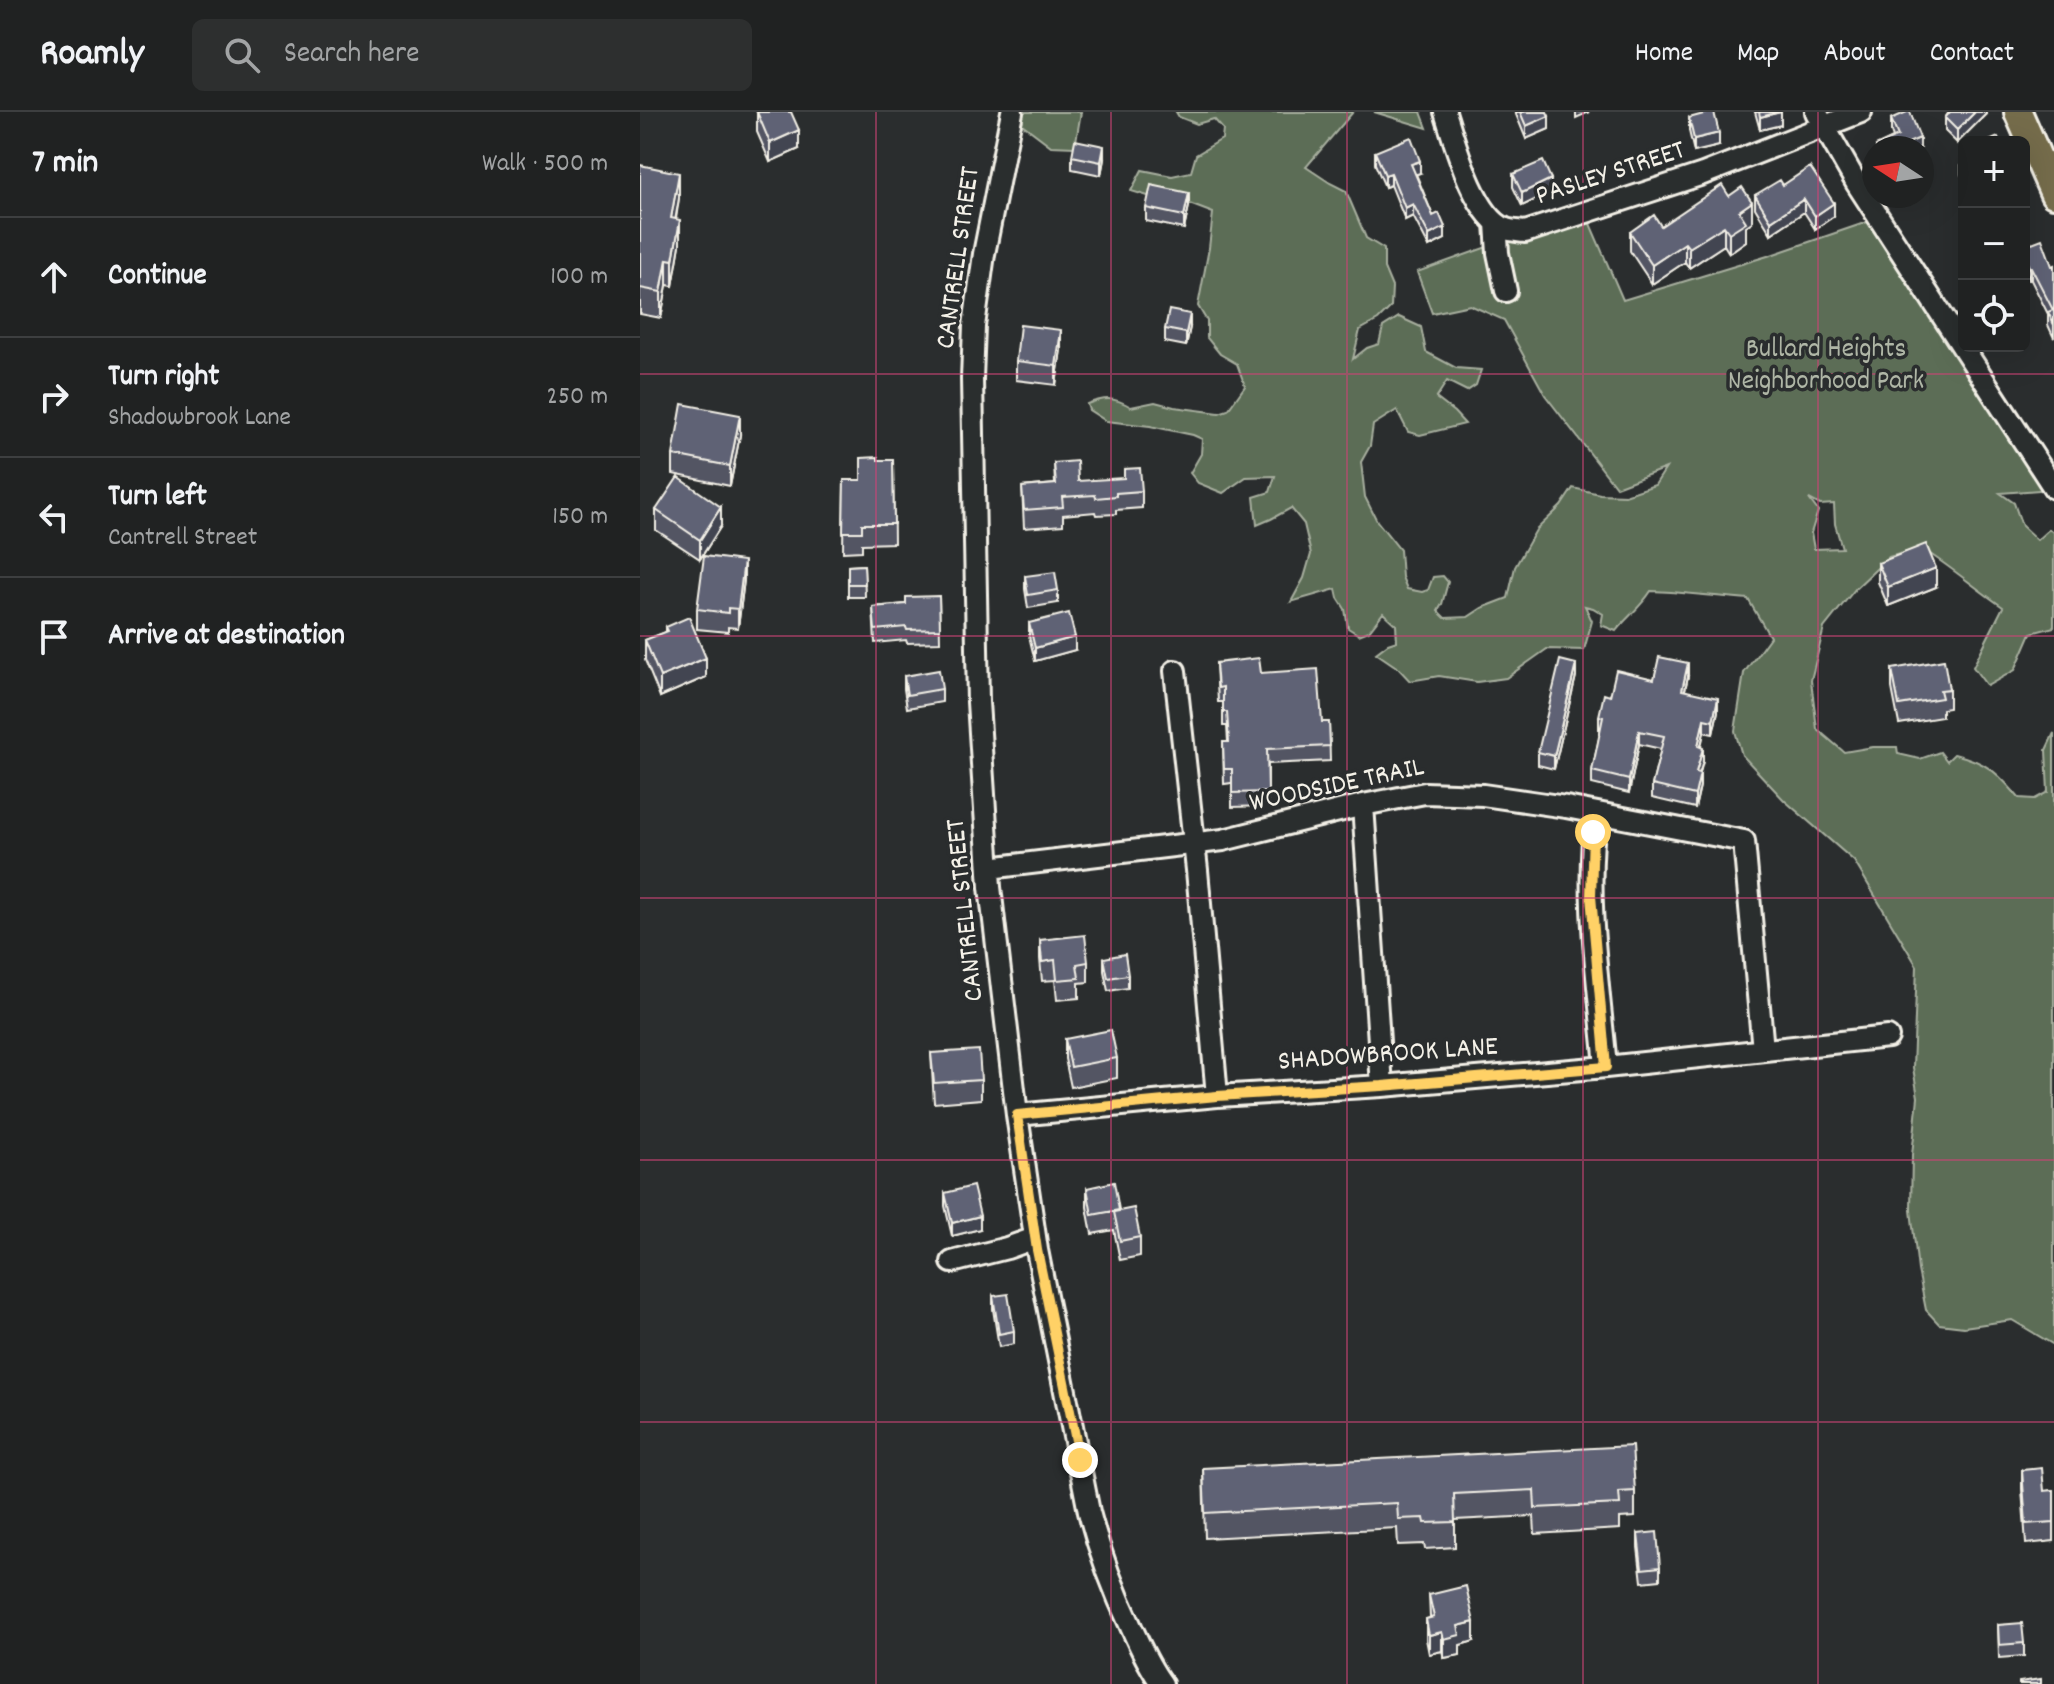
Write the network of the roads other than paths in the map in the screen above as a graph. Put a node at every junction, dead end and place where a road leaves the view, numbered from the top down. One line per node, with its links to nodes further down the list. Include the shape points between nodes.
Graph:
1 (1012, 112): 14 (street, CANTRELL STREET, via 984,254 973,353 978,702)
2 (1445, 112): 7 (street, via 1471,188)
3 (1861, 112): 5 (street, PASLEY STREET)
4 (2018, 112): 6 (main road)
5 (1820, 119): 7 (street, PASLEY STREET, via 1703,174 1525,232); 9 (street)
6 (2054, 194)
7 (1504, 226): 8 (street, via 1498,253)
8 (1506, 291)
9 (2054, 488)
10 (1175, 671): 13 (street)
11 (1363, 805): 12 (street, WOODSIDE TRAIL, via 1425,793 1483,795); 13 (street, WOODSIDE TRAIL); 18 (street)
12 (1596, 814): 16 (street, WOODSIDE TRAIL, via 1744,841); 17 (street, via 1591,896)
13 (1194, 845): 14 (street, WOODSIDE TRAIL); 19 (street)
14 (989, 868): 20 (street, CANTRELL STREET)
15 (1888, 1037): 16 (street, SHADOWBROOK LANE)
16 (1763, 1050): 17 (street, SHADOWBROOK LANE)
17 (1606, 1067): 18 (street, SHADOWBROOK LANE)
18 (1382, 1086): 19 (street, SHADOWBROOK LANE)
19 (1217, 1096): 20 (street, SHADOWBROOK LANE)
20 (1017, 1115): 21 (street, CANTRELL STREET)
21 (1035, 1238): 22 (street); 23 (street, CANTRELL STREET, via 1097,1544 1111,1585)
22 (952, 1262)
23 (1162, 1684)

